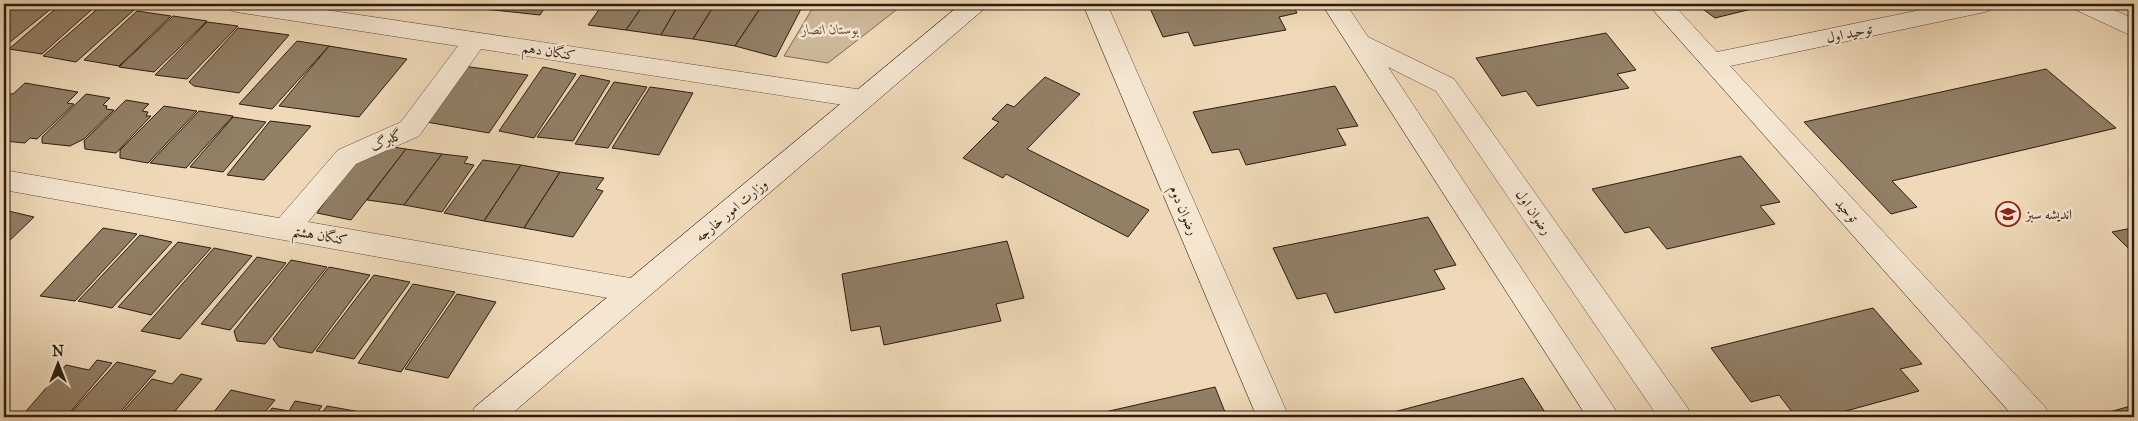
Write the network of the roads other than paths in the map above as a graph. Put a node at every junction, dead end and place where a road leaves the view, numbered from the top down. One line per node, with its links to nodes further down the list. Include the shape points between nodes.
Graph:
1 (236, 4): 8 (street, کنگان دهم)
2 (976, 4): 13 (street, وزارت امور خارجه)
3 (1095, 4): 18 (street, رضوان دوم)
4 (1334, 4): 11 (street)
5 (1660, 4): 12 (street, توحید)
6 (1986, 4): 12 (street, توحید اول)
7 (2082, 4): 9 (street)
8 (288, 7): 10 (street, کنگان دهم)
9 (2134, 29)
10 (475, 40): 13 (street, کنگان دهم); 15 (street, گلبرگ, via 410,130 347,157)
11 (1360, 43): 19 (street); 20 (street, رضوان اول, via 1446,85)
12 (1712, 61): 21 (street, توحید)
13 (863, 99): 16 (street, وزارت امور خارجه)
14 (4, 180): 15 (street, کنگان هشتم)
15 (286, 229): 16 (street, کنگان هشتم)
16 (636, 291): 17 (street, وزارت امور خارجه)
17 (486, 417)
18 (1273, 417)
19 (1604, 417)
20 (1676, 417)
21 (2034, 417)

